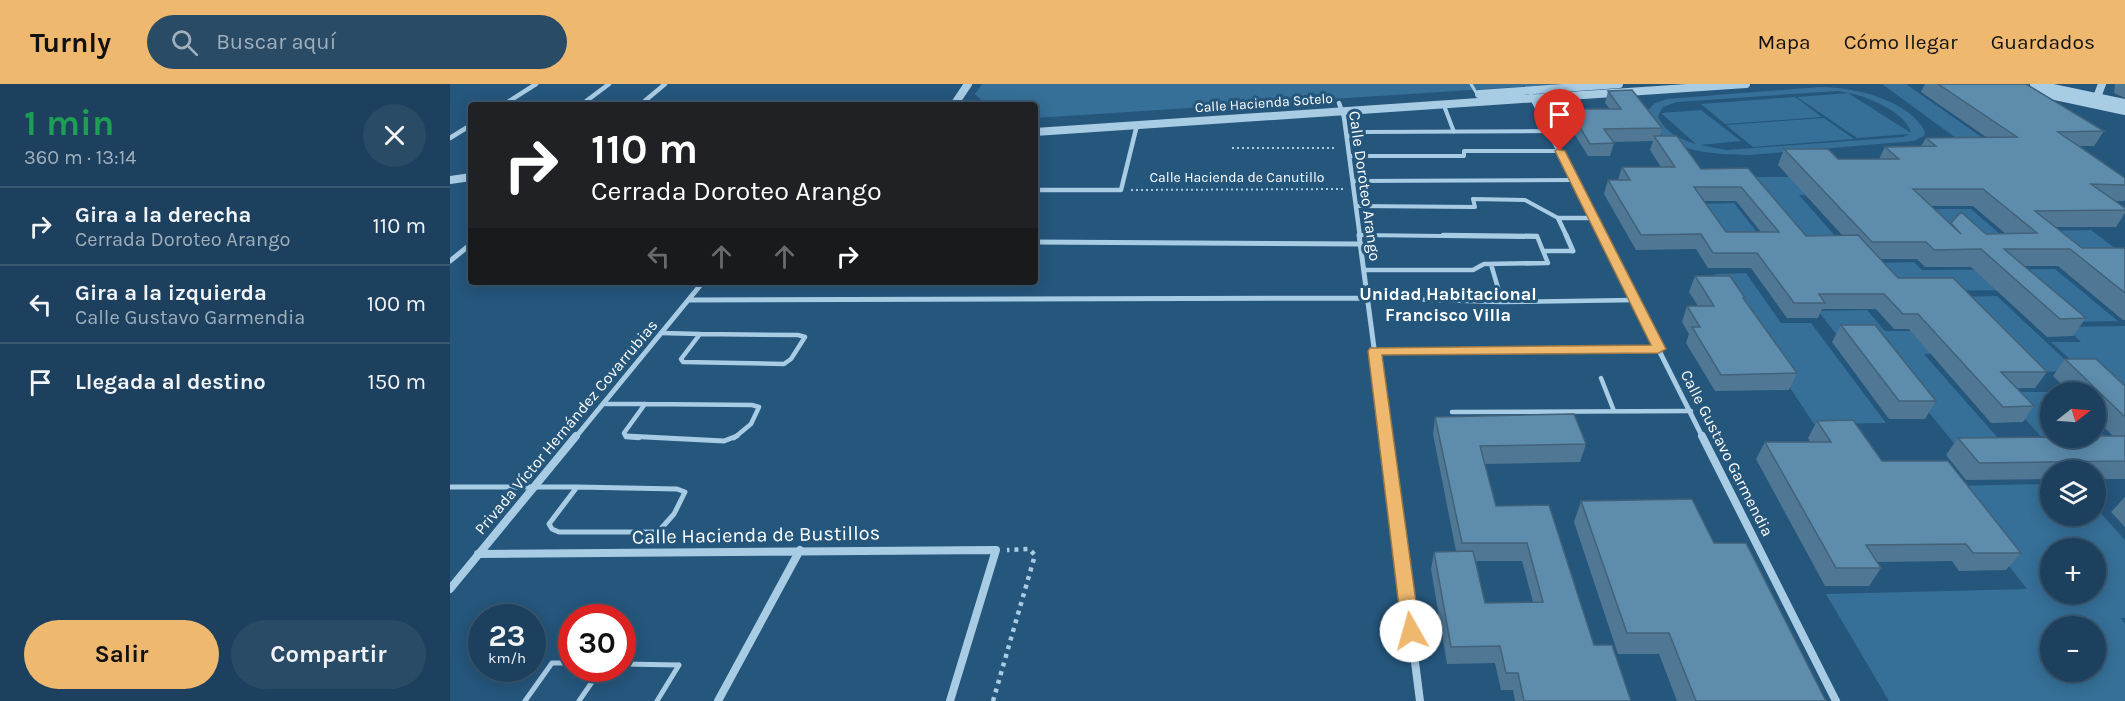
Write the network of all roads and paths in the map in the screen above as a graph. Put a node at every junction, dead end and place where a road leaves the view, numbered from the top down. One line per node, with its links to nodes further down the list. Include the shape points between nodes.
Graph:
1 (537, 84): 15 (street)
2 (609, 84): 16 (street)
3 (665, 84): 17 (street)
4 (968, 84): 18 (street)
5 (1472, 84): 12 (lane)
6 (1619, 84): 10 (street, Calle Hacienda Sotelo)
7 (1746, 84): 14 (street, Calle Hacienda Sotelo)
8 (2034, 84): 13 (street)
9 (2102, 84): 13 (street)
10 (1527, 90): 12 (street, Calle Hacienda Sotelo); 14 (street, Calle Gustavo Garmendia)
11 (2028, 91): 22 (street)
12 (1477, 94): 21 (street, Calle Hacienda Sotelo)
13 (2097, 97): 19 (street)
14 (1532, 98): 20 (street, Calle Hacienda Sotelo); 26 (street, Calle Gustavo Garmendia)
15 (508, 102)
16 (585, 102)
17 (644, 102)
18 (956, 102)
19 (2125, 103)
20 (1443, 104): 21 (street, Calle Hacienda Sotelo); 28 (street)
21 (1340, 107): 23 (street, Calle Hacienda Sotelo); 24 (street, Calle Hacienda Sotelo); 29 (street, Calle Doroteo Arango)
22 (2125, 111)
23 (1137, 124): 27 (street, Calle Hacienda Sotelo); 41 (street, Calle Hacienda de Canutillo)
24 (1038, 125)
25 (468, 127): 30 (street)
26 (1550, 131): 28 (street); 33 (street, Calle Gustavo Garmendia)
27 (1038, 132)
28 (1454, 132): 29 (street, via 1363,132 1364,136)
29 (1347, 136): 32 (street, Calle Doroteo Arango)
30 (450, 138)
31 (1232, 148): 32 (path)
32 (1348, 148): 34 (street, Calle Doroteo Arango)
33 (1560, 151): 34 (street); 37 (street, Calle Gustavo Garmendia)
34 (1349, 156): 38 (street, Calle Doroteo Arango)
35 (468, 177): 36 (street)
36 (450, 180)
37 (1575, 180): 38 (street); 44 (street, Calle Gustavo Garmendia)
38 (1353, 181): 39 (street, Calle Doroteo Arango)
39 (1354, 189): 41 (path, Calle Hacienda de Canutillo); 42 (street, Calle Doroteo Arango)
40 (1038, 190): 41 (street)
41 (1121, 190)
42 (1356, 206): 43 (street, via 1475,207 1473,200 1525,200); 45 (street, Calle Doroteo Arango)
43 (1558, 218): 44 (street); 50 (street)
44 (1593, 218): 57 (street, Calle Gustavo Garmendia)
45 (1359, 235): 47 (street, Calle Doroteo Arango); 49 (street, via 1537,236)
46 (1038, 243): 47 (street)
47 (1361, 244): 53 (street, Calle Doroteo Arango)
48 (468, 246): 51 (street)
49 (1543, 251): 50 (street); 52 (street, via 1548,263)
50 (1573, 251)
51 (450, 261)
52 (1491, 264): 53 (street, via 1473,270); 58 (street)
53 (1364, 270): 55 (street, Calle Doroteo Arango)
54 (701, 285): 56 (street, Privada Víctor Hernández Covarrubias)
55 (1368, 298): 56 (street); 58 (street); 62 (street, Calle Doroteo Arango)
56 (689, 300): 59 (street, Privada Víctor Hernández Covarrubias)
57 (1635, 300): 58 (street); 61 (street, Calle Gustavo Garmendia)
58 (1502, 302)
59 (662, 333): 60 (lane); 64 (street, Privada Víctor Hernández Covarrubias)
60 (700, 333): 60 (lane, via 683,354 683,362 784,364 804,338)
61 (1659, 349): 62 (street); 67 (street, Calle Gustavo Garmendia)
62 (1375, 351): 85 (street, Calle Doroteo Arango)
63 (1601, 378): 66 (lane)
64 (603, 404): 65 (lane); 69 (street, Privada Víctor Hernández Covarrubias)
65 (645, 404): 65 (lane, via 626,427 626,437 735,439 759,412 759,406)
66 (1614, 411): 67 (lane); 68 (lane)
67 (1691, 411): 86 (street, Calle Gustavo Garmendia)
68 (1452, 412)
69 (535, 486): 70 (lane); 71 (lane); 74 (street, Privada Víctor Hernández Covarrubias)
70 (578, 486): 70 (lane, via 553,517 549,524 552,529 658,532 685,492)
71 (450, 487)
72 (800, 550): 73 (street, Calle Hacienda de Bustillos); 74 (street, Calle Hacienda de Bustillos); 82 (street)
73 (996, 550): 83 (street); 84 (path, via 1033,551 1035,555)
74 (478, 554): 75 (street, Privada Víctor Hernández Covarrubias)
75 (450, 589)
76 (558, 663): 79 (lane, via 552,663)
77 (636, 664): 81 (lane, via 679,665)
78 (592, 682): 80 (lane)
79 (525, 701)
80 (579, 701)
81 (657, 701)
82 (718, 701)
83 (950, 701)
84 (993, 701)
85 (1420, 701)
86 (1836, 701)

